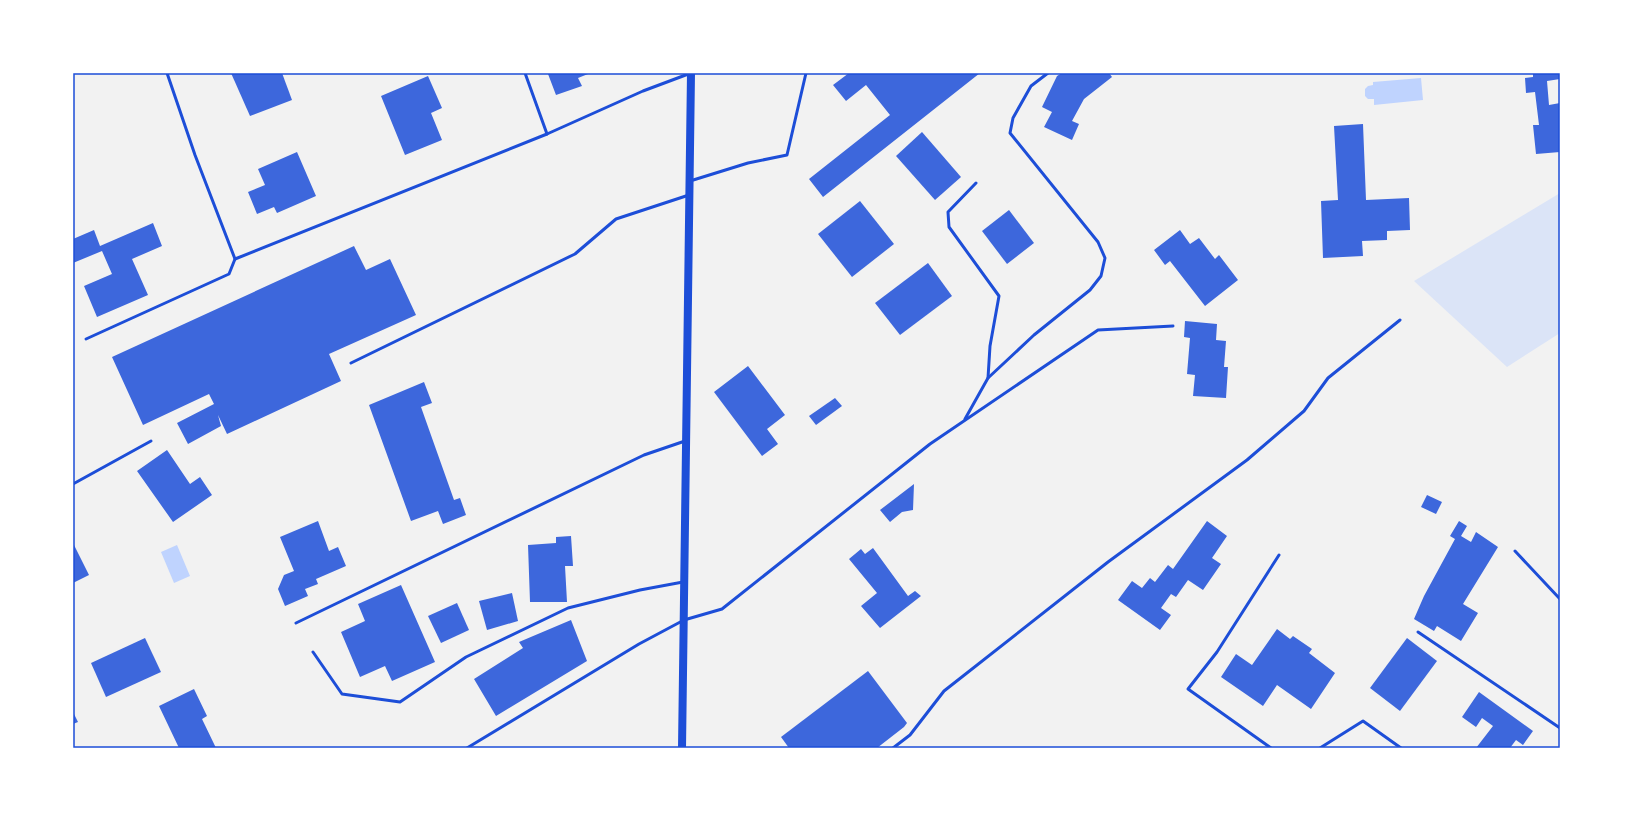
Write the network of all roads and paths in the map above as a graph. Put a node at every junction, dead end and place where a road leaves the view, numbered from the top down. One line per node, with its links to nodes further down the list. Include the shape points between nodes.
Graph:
1 (167, 73): 10 (lane)
2 (525, 73): 6 (lane)
3 (691, 73): 6 (lane, via 643,91); 7 (main road)
4 (806, 73): 7 (lane, via 787,155)
5 (1048, 73): 15 (lane, via 1031,86 1013,118 1010,133 1098,242 1105,258 1101,276 1090,290 1034,334)
6 (547, 134): 10 (lane)
7 (690, 181): 9 (main road)
8 (976, 183): 15 (lane, via 948,212 949,227 999,296 990,346)
9 (689, 195): 14 (lane, via 616,218 575,254); 17 (main road)
10 (235, 259): 13 (lane, via 229,274)
11 (1400, 320): 31 (lane, via 1328,378 1304,411 1247,460 1108,562 944,691 910,735)
12 (1173, 326): 16 (lane, via 1098,330)
13 (86, 339)
14 (351, 363)
15 (988, 378): 16 (lane)
16 (964, 421): 24 (lane, via 930,444 722,609)
17 (687, 440): 22 (main road); 25 (lane, via 644,454)
18 (151, 441): 19 (lane)
19 (73, 484)
20 (1515, 551): 23 (lane)
21 (1279, 555): 32 (lane, via 1217,652 1188,689)
22 (685, 582): 24 (main road); 27 (lane, via 568,608 466,657 400,702 342,694)
23 (1560, 600)
24 (684, 620): 29 (lane, via 639,644); 30 (main road)
25 (296, 623)
26 (1418, 632): 28 (lane)
27 (312, 652)
28 (1560, 728)
29 (467, 748)
30 (682, 748)
31 (893, 748)
32 (1271, 748)
33 (1320, 748): 34 (lane, via 1363,721)
34 (1401, 748)

